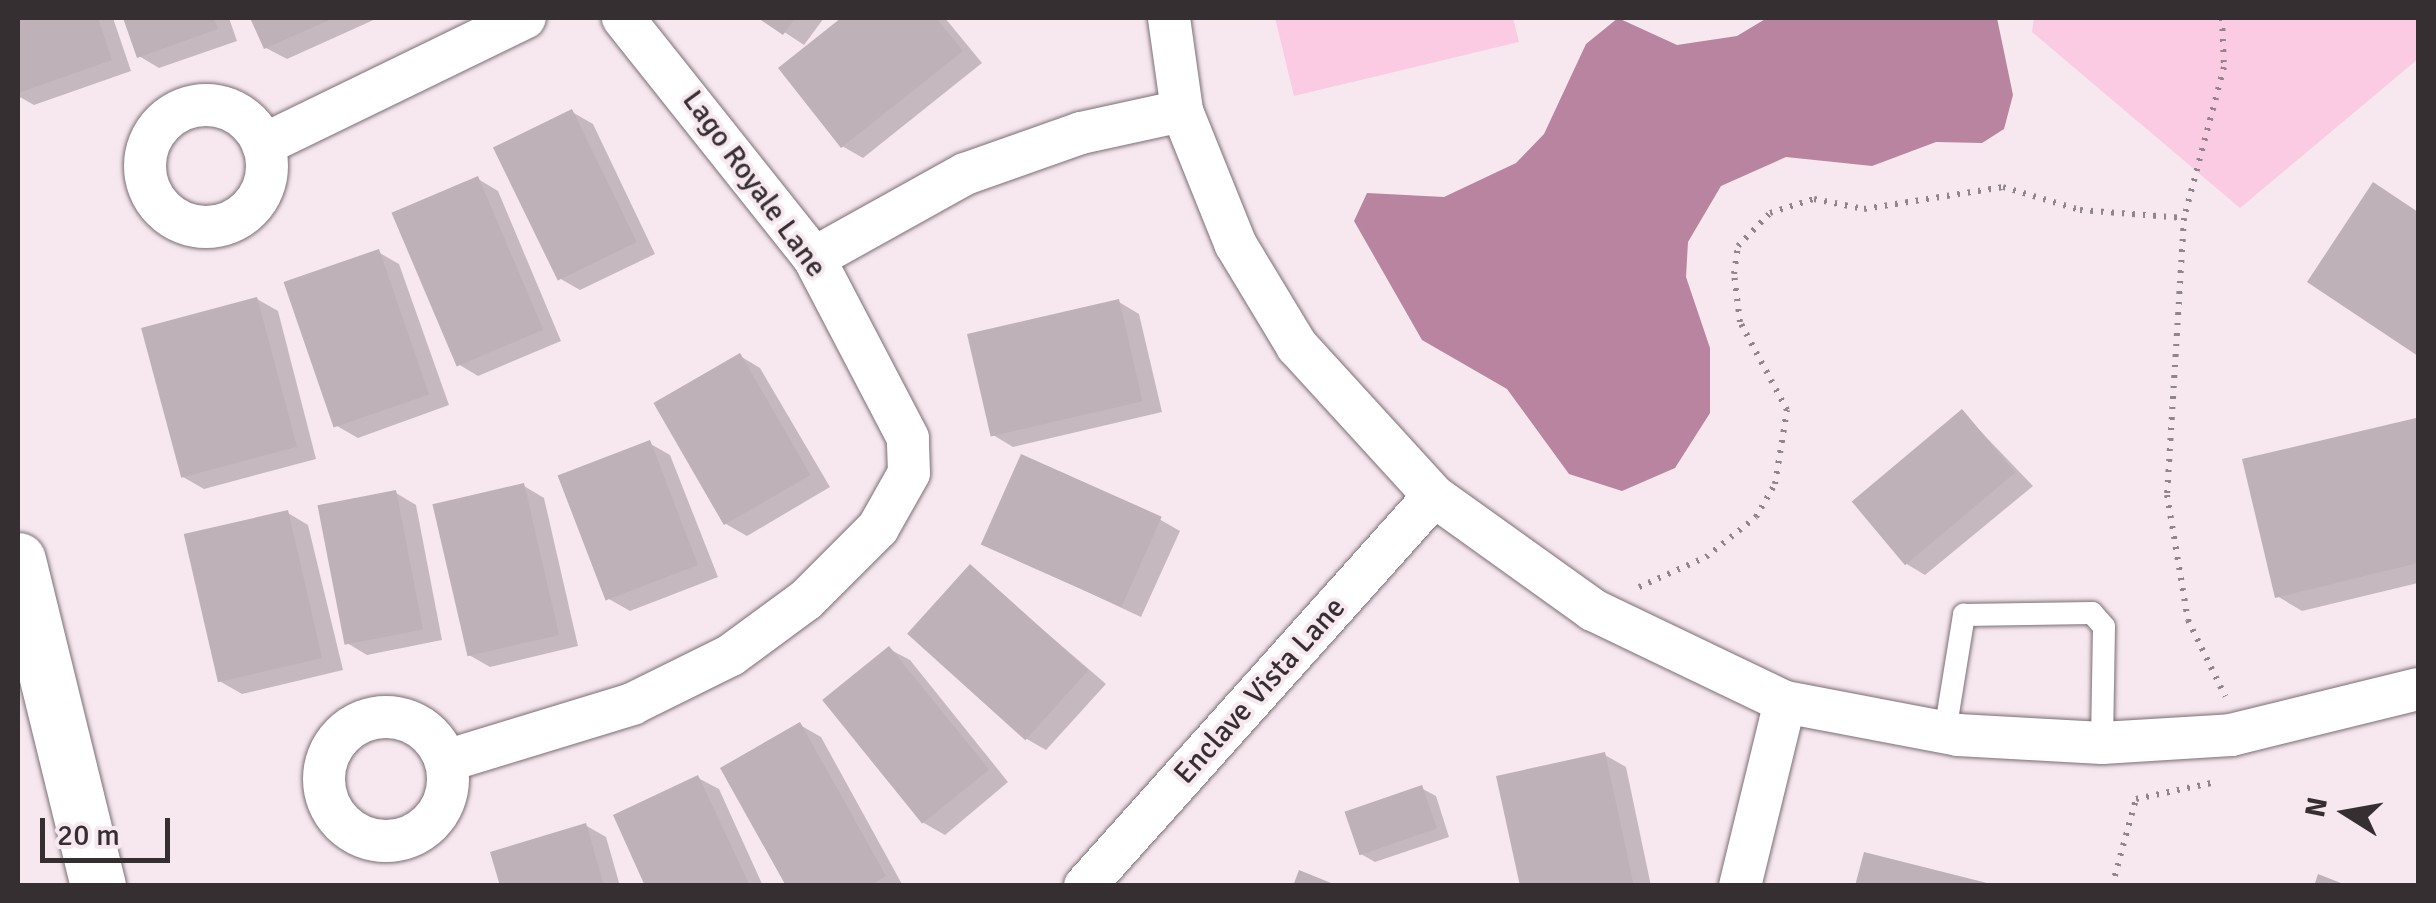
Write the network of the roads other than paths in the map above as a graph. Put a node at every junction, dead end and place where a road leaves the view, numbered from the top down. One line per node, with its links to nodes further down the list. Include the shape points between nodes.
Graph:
1 (525, 18): 5 (street)
2 (622, 18): 6 (street, Lago Royale Lane)
3 (1169, 18): 4 (street)
4 (1182, 111): 6 (street, via 1081,133 965,174); 7 (street, via 1236,244 1297,346)
5 (263, 145)
6 (814, 258): 13 (street, Lago Royale Lane, via 908,438 910,473 878,528 806,600 731,654 632,704)
7 (1434, 496): 10 (street, via 1624,626); 15 (street, Enclave Vista Lane)
8 (18, 560): 14 (main road)
9 (2418, 689): 12 (street, via 2231,735)
10 (1786, 702): 11 (street); 16 (street)
11 (1945, 732): 12 (street); 12 (lane, via 1964,615 2092,613 2104,627)
12 (2102, 744)
13 (446, 761)
14 (98, 886)
15 (1085, 886)
16 (1740, 886)

